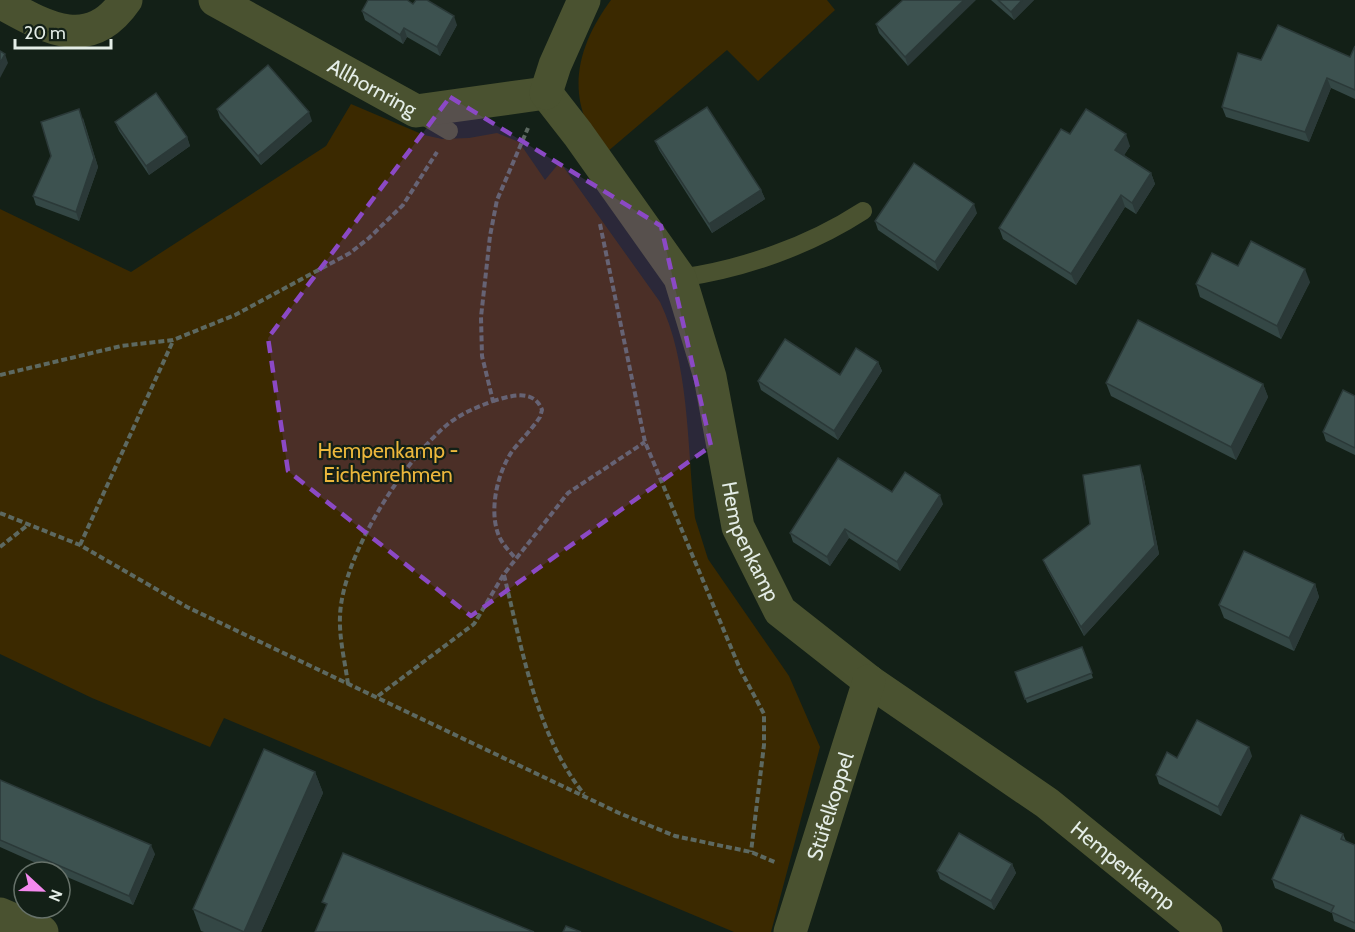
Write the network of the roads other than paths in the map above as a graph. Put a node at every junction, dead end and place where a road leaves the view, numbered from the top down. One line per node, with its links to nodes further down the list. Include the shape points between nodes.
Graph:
1 (126, 0): 4 (street, via 107,21 89,30 69,32 44,27)
2 (215, 0): 6 (street, Allhornring)
3 (584, 0): 5 (street)
4 (0, 2)
5 (546, 93): 6 (street, Allhornring); 9 (street, Hempenkamp)
6 (416, 111): 7 (lane)
7 (449, 131)
8 (863, 211): 9 (lane, via 834,230 775,253 716,273)
9 (680, 278): 10 (street, Hempenkamp, via 710,377 738,527 780,611)
10 (868, 681): 13 (street, Stüfelkoppel); 14 (street, Hempenkamp, via 1047,803)
11 (0, 914): 12 (street)
12 (42, 932)
13 (790, 932)
14 (1206, 932)

